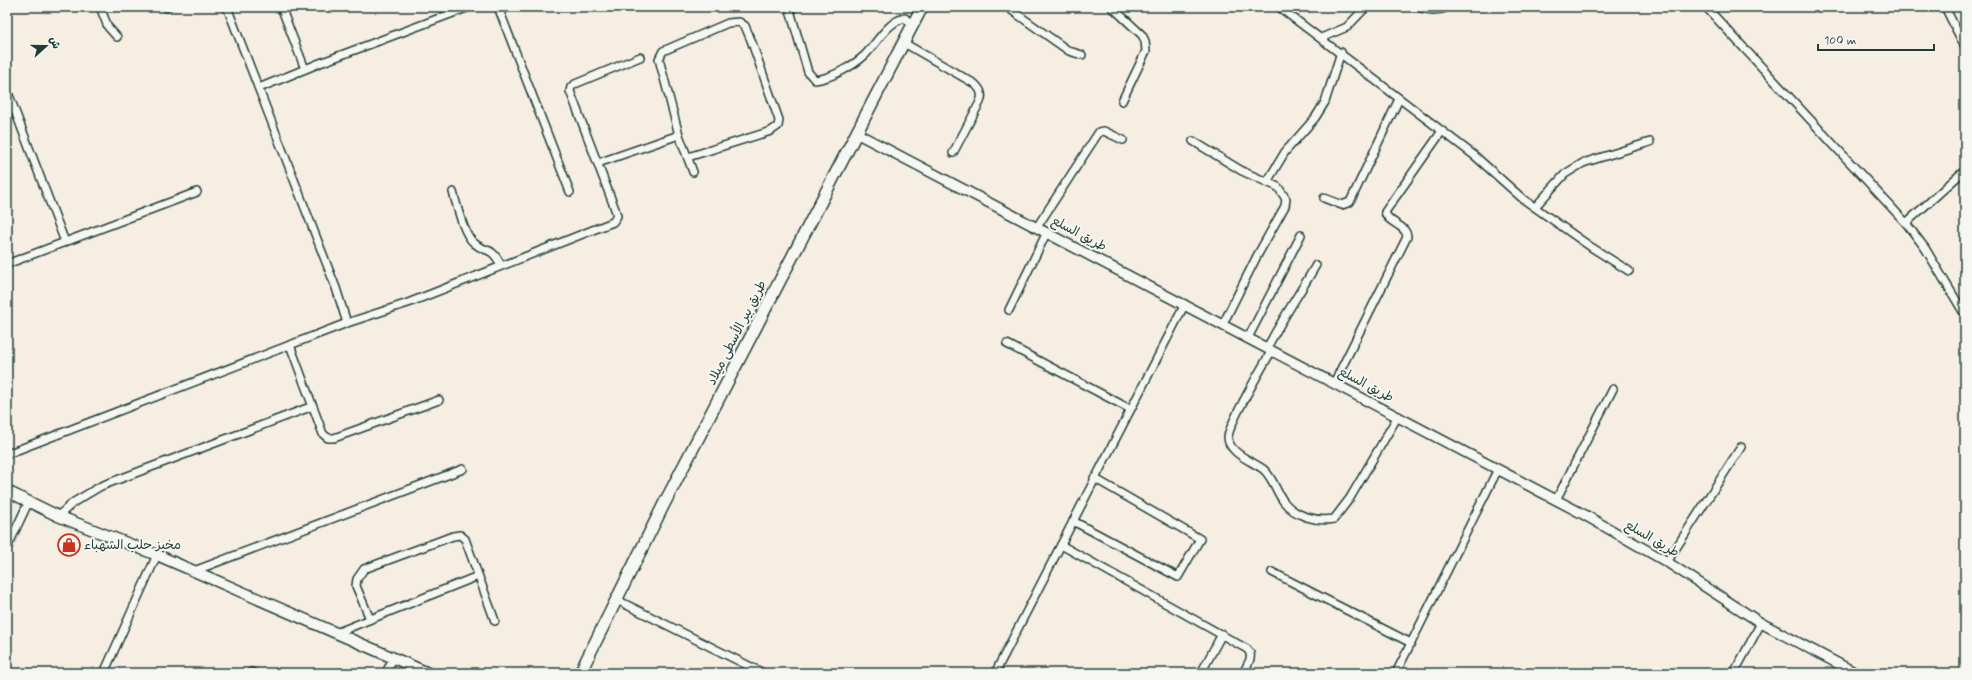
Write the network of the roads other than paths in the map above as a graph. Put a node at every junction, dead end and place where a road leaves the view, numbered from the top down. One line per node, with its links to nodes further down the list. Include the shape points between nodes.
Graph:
1 (100, 7): 17 (street, via 108,27)
2 (228, 7): 25 (street)
3 (281, 7): 24 (street)
4 (469, 7): 24 (street)
5 (498, 7): 43 (street)
6 (789, 7): 16 (street, via 808,72 816,80 844,70 864,56 893,23 906,18)
7 (922, 7): 16 (main road, طريق بير الأسطى ميلاد)
8 (1007, 7): 22 (street, via 1069,51)
9 (1112, 7): 28 (street, via 1142,35 1145,41 1146,51)
10 (1279, 7): 18 (street)
11 (1366, 7): 18 (street, via 1347,27)
12 (1417, 7): 13 (street, via 1429,11)
13 (1448, 7)
14 (1706, 7): 46 (street)
15 (1944, 7): 20 (street)
16 (912, 25): 19 (main road, طريق بير الأسطى ميلاد)
17 (117, 37)
18 (1321, 38): 21 (street)
19 (904, 43): 30 (main road, طريق بير الأسطى ميلاد); 35 (street, via 980,90 980,102)
20 (1965, 47)
21 (1341, 52): 27 (street); 40 (street, via 1325,102 1315,118 1285,152)
22 (1082, 55)
23 (640, 57): 37 (street, via 571,87 572,96)
24 (305, 69): 25 (street)
25 (259, 88): 58 (street)
26 (7, 90): 50 (street)
27 (1399, 99): 29 (street); 44 (street, via 1350,202 1342,205)
28 (1122, 101)
29 (1442, 131): 45 (street); 64 (street, via 1385,212 1388,218 1405,230 1407,237)
30 (856, 133): 47 (street, طريق السلع); 87 (main road, طريق بير الأسطى ميلاد)
31 (680, 135): 36 (street); 36 (street, via 659,63 660,55 663,51 728,23 739,22 745,26 751,40 779,120 778,126 771,131); 37 (street)
32 (1123, 140): 47 (street, via 1104,130 1099,132)
33 (1193, 141): 40 (street, via 1242,171)
34 (1650, 142): 45 (street, via 1583,163 1565,174)
35 (953, 153)
36 (688, 157): 39 (street)
37 (598, 164): 52 (street, via 617,216 613,222)
38 (1965, 170): 46 (street)
39 (693, 172)
40 (1267, 182): 59 (street, via 1278,187 1283,193 1286,199 1285,206)
41 (197, 192): 50 (street)
42 (452, 192): 52 (street, via 468,236 475,244 492,252)
43 (570, 192)
44 (1324, 198)
45 (1535, 207): 54 (street)
46 (1906, 223): 57 (street, via 1925,248)
47 (1037, 227): 48 (street, طريق السلع)
48 (1046, 232): 55 (street, طريق السلع); 56 (street)
49 (1301, 235): 60 (street)
50 (64, 242): 51 (street)
51 (7, 264)
52 (501, 265): 58 (street, via 408,304)
53 (1316, 265): 63 (street, via 1291,310 1283,318)
54 (1629, 272)
55 (1185, 304): 59 (street, طريق السلع); 68 (street)
56 (1009, 310)
57 (1965, 315)
58 (348, 323): 62 (street)
59 (1223, 324): 60 (street, طريق السلع)
60 (1248, 338): 63 (street, طريق السلع)
61 (1007, 344): 68 (street)
62 (290, 345): 67 (street); 71 (street)
63 (1269, 349): 64 (street, طريق السلع); 69 (street, via 1228,437 1239,454 1270,476 1284,503 1308,518 1327,520 1334,519 1339,514)
64 (1334, 383): 69 (street, طريق السلع)
65 (1613, 389): 76 (street)
66 (439, 400): 67 (street, via 334,438 328,438 323,434)
67 (313, 406): 78 (street, via 100,486 74,502)
68 (1130, 409): 74 (street)
69 (1398, 416): 73 (street, طريق السلع)
70 (1741, 447): 83 (street)
71 (7, 454)
72 (463, 469): 84 (street)
73 (1497, 471): 76 (street, طريق السلع); 93 (street)
74 (1094, 478): 79 (street); 79 (street, via 1200,539 1178,577)
75 (7, 491): 77 (main road)
76 (1556, 500): 83 (street, طريق السلع)
77 (29, 501): 78 (main road); 81 (street)
78 (58, 516): 82 (main road)
79 (1073, 521): 80 (street)
80 (1061, 545): 92 (street); 100 (street)
81 (7, 548)
82 (158, 555): 84 (main road); 95 (street)
83 (1667, 562): 90 (street, طريق السلع)
84 (194, 571): 91 (main road)
85 (1272, 572): 93 (street)
86 (478, 576): 88 (street); 88 (street, via 465,539 460,535 364,569 357,579 356,586); 89 (street)
87 (617, 600): 98 (main road, طريق بير الأسطى ميلاد); 99 (street)
88 (370, 619): 91 (street)
89 (495, 621)
90 (1761, 623): 104 (street); 105 (street, طريق السلع)
91 (336, 633): 94 (main road)
92 (1222, 634): 101 (street); 102 (street, via 1250,651 1251,657)
93 (1411, 643): 103 (street)
94 (393, 658): 96 (street); 97 (main road)
95 (104, 673)
96 (386, 673)
97 (428, 673)
98 (580, 673)
99 (763, 673)
100 (995, 673)
101 (1201, 673)
102 (1243, 673)
103 (1396, 673)
104 (1734, 673)
105 (1856, 673)

